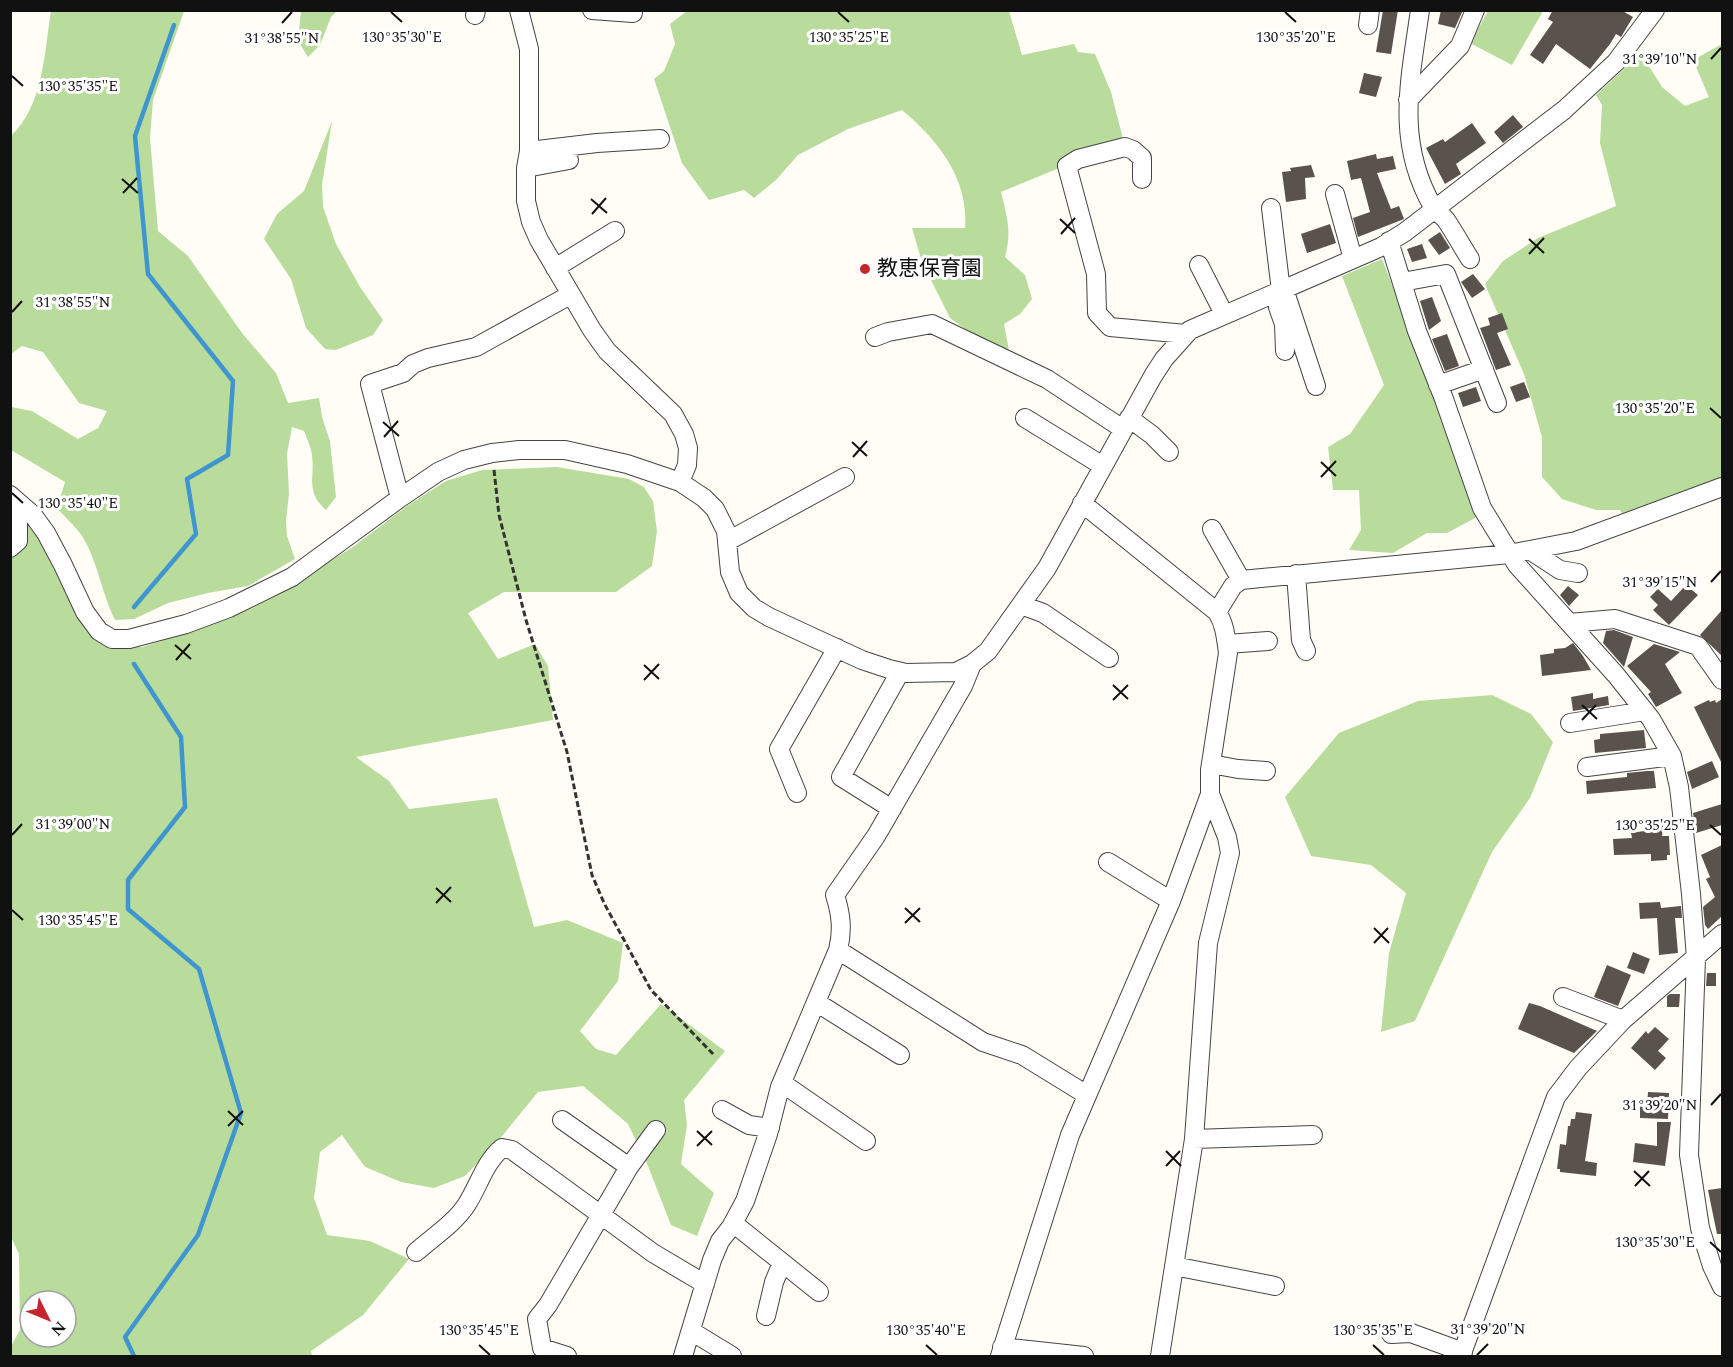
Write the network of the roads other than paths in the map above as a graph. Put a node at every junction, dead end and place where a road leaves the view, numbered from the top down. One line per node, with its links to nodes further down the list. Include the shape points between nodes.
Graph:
1 (519, 10): 9 (street, via 529,49)
2 (592, 10): 5 (street)
3 (1420, 10): 7 (street)
4 (1475, 10): 7 (street, via 1460,46)
5 (633, 13)
6 (1647, 15): 14 (street, via 1616,62 1564,110)
7 (1408, 100): 14 (street, via 1409,141 1416,169)
8 (660, 139): 9 (street, via 597,143)
9 (527, 159): 10 (street); 20 (street, via 526,201 531,222)
10 (569, 160)
11 (1142, 179): 25 (street, via 1142,158 1125,147 1078,159 1067,166 1096,274 1097,313 1110,327)
12 (1335, 194): 17 (street)
13 (1271, 208): 22 (street)
14 (1435, 209): 16 (street); 18 (street)
15 (615, 231): 20 (street)
16 (1389, 242): 17 (street); 21 (street)
17 (1353, 259): 22 (street)
18 (1470, 259)
19 (1198, 265): 24 (street)
20 (555, 268): 23 (street)
21 (1402, 282): 28 (street, via 1446,274); 29 (street)
22 (1279, 291): 24 (street); 27 (street); 30 (street)
23 (570, 295): 37 (street, via 607,351 673,414 688,448); 40 (street, via 476,347 428,358 403,373 370,384)
24 (1224, 314): 25 (street)
25 (1186, 334): 33 (street, via 1164,359)
26 (875, 337): 33 (street, via 932,324 1047,379)
27 (1285, 351)
28 (1484, 369): 29 (street); 31 (street)
29 (1438, 385): 46 (street, via 1482,508)
30 (1316, 386)
31 (1497, 403)
32 (1025, 418): 35 (street)
33 (1126, 424): 34 (street, via 1152,435); 35 (street)
34 (1169, 452)
35 (1103, 466): 41 (street)
36 (845, 477): 43 (street)
37 (680, 482): 40 (street, via 565,450 519,450 464,460); 43 (street, via 715,509)
38 (1722, 487): 45 (street, via 1576,541)
39 (10, 497): 40 (street, via 33,515 85,612 99,631 112,639 129,639 186,624 292,577); 44 (street, via 18,519 18,541)
40 (400, 498)
41 (1082, 503): 50 (street, via 1047,568); 51 (street)
42 (1212, 528): 49 (street)
43 (728, 541): 55 (street, via 730,572 738,593 769,617)
44 (10, 548)
45 (1532, 551): 46 (street); 47 (street, via 1560,570)
46 (1509, 554): 48 (street); 52 (street)
47 (1578, 573)
48 (1296, 574): 49 (street); 56 (street, via 1301,640)
49 (1241, 580): 51 (street)
50 (1021, 605): 57 (street, via 1043,613); 58 (street, via 988,651)
51 (1217, 612): 54 (street)
52 (1569, 623): 60 (street, via 1616,619 1698,646); 61 (street)
53 (1268, 641): 54 (street)
54 (1227, 644): 64 (street)
55 (837, 648): 59 (street); 67 (street, via 779,749)
56 (1306, 651)
57 (1109, 658)
58 (972, 664): 59 (street, via 956,672); 69 (street)
59 (900, 672): 69 (street, via 841,777)
60 (1722, 680)
61 (1645, 711): 62 (street); 63 (street)
62 (1570, 723)
63 (1672, 756): 65 (street); 74 (street, via 1682,811)
64 (1211, 765): 66 (street); 68 (street)
65 (1587, 767)
66 (1266, 771)
67 (797, 793)
68 (1210, 795): 71 (street); 86 (street, via 1230,854 1208,943)
69 (892, 809): 73 (street, via 835,895 841,914)
70 (1108, 862): 71 (street)
71 (1171, 901): 80 (street)
72 (1722, 934): 74 (street)
73 (838, 950): 76 (street); 80 (street, via 982,1042 1022,1055)
74 (1696, 958): 77 (street); 96 (street, via 1689,1155 1700,1228)
75 (1563, 997): 77 (street)
76 (816, 1002): 78 (street); 79 (street)
77 (1623, 1020): 102 (street, via 1556,1097)
78 (900, 1055)
79 (782, 1083): 83 (street); 87 (street)
80 (1087, 1095): 101 (street, via 1070,1135)
81 (722, 1110): 83 (street, via 748,1125)
82 (562, 1120): 88 (street)
83 (770, 1128): 90 (street)
84 (656, 1130): 88 (street)
85 (1313, 1135): 86 (street)
86 (1194, 1139): 93 (street)
87 (866, 1141)
88 (628, 1167): 89 (street)
89 (601, 1214): 91 (street, via 512,1150 502,1148 494,1155 466,1206); 94 (street, via 653,1254); 103 (street, via 537,1319 542,1348)
90 (733, 1223): 92 (street); 94 (street, via 720,1241)
91 (416, 1252)
92 (782, 1263): 97 (street); 98 (street)
93 (1174, 1266): 95 (street); 107 (street)
94 (705, 1284): 99 (street)
95 (1275, 1286)
96 (1722, 1287)
97 (819, 1292)
98 (766, 1316)
99 (691, 1331): 104 (street); 105 (street)
100 (1391, 1334): 102 (street, via 1411,1333)
101 (1001, 1352): 106 (street)
102 (1462, 1354)
103 (567, 1356)
104 (683, 1356)
105 (732, 1356)
106 (1084, 1356)
107 (1160, 1356)

